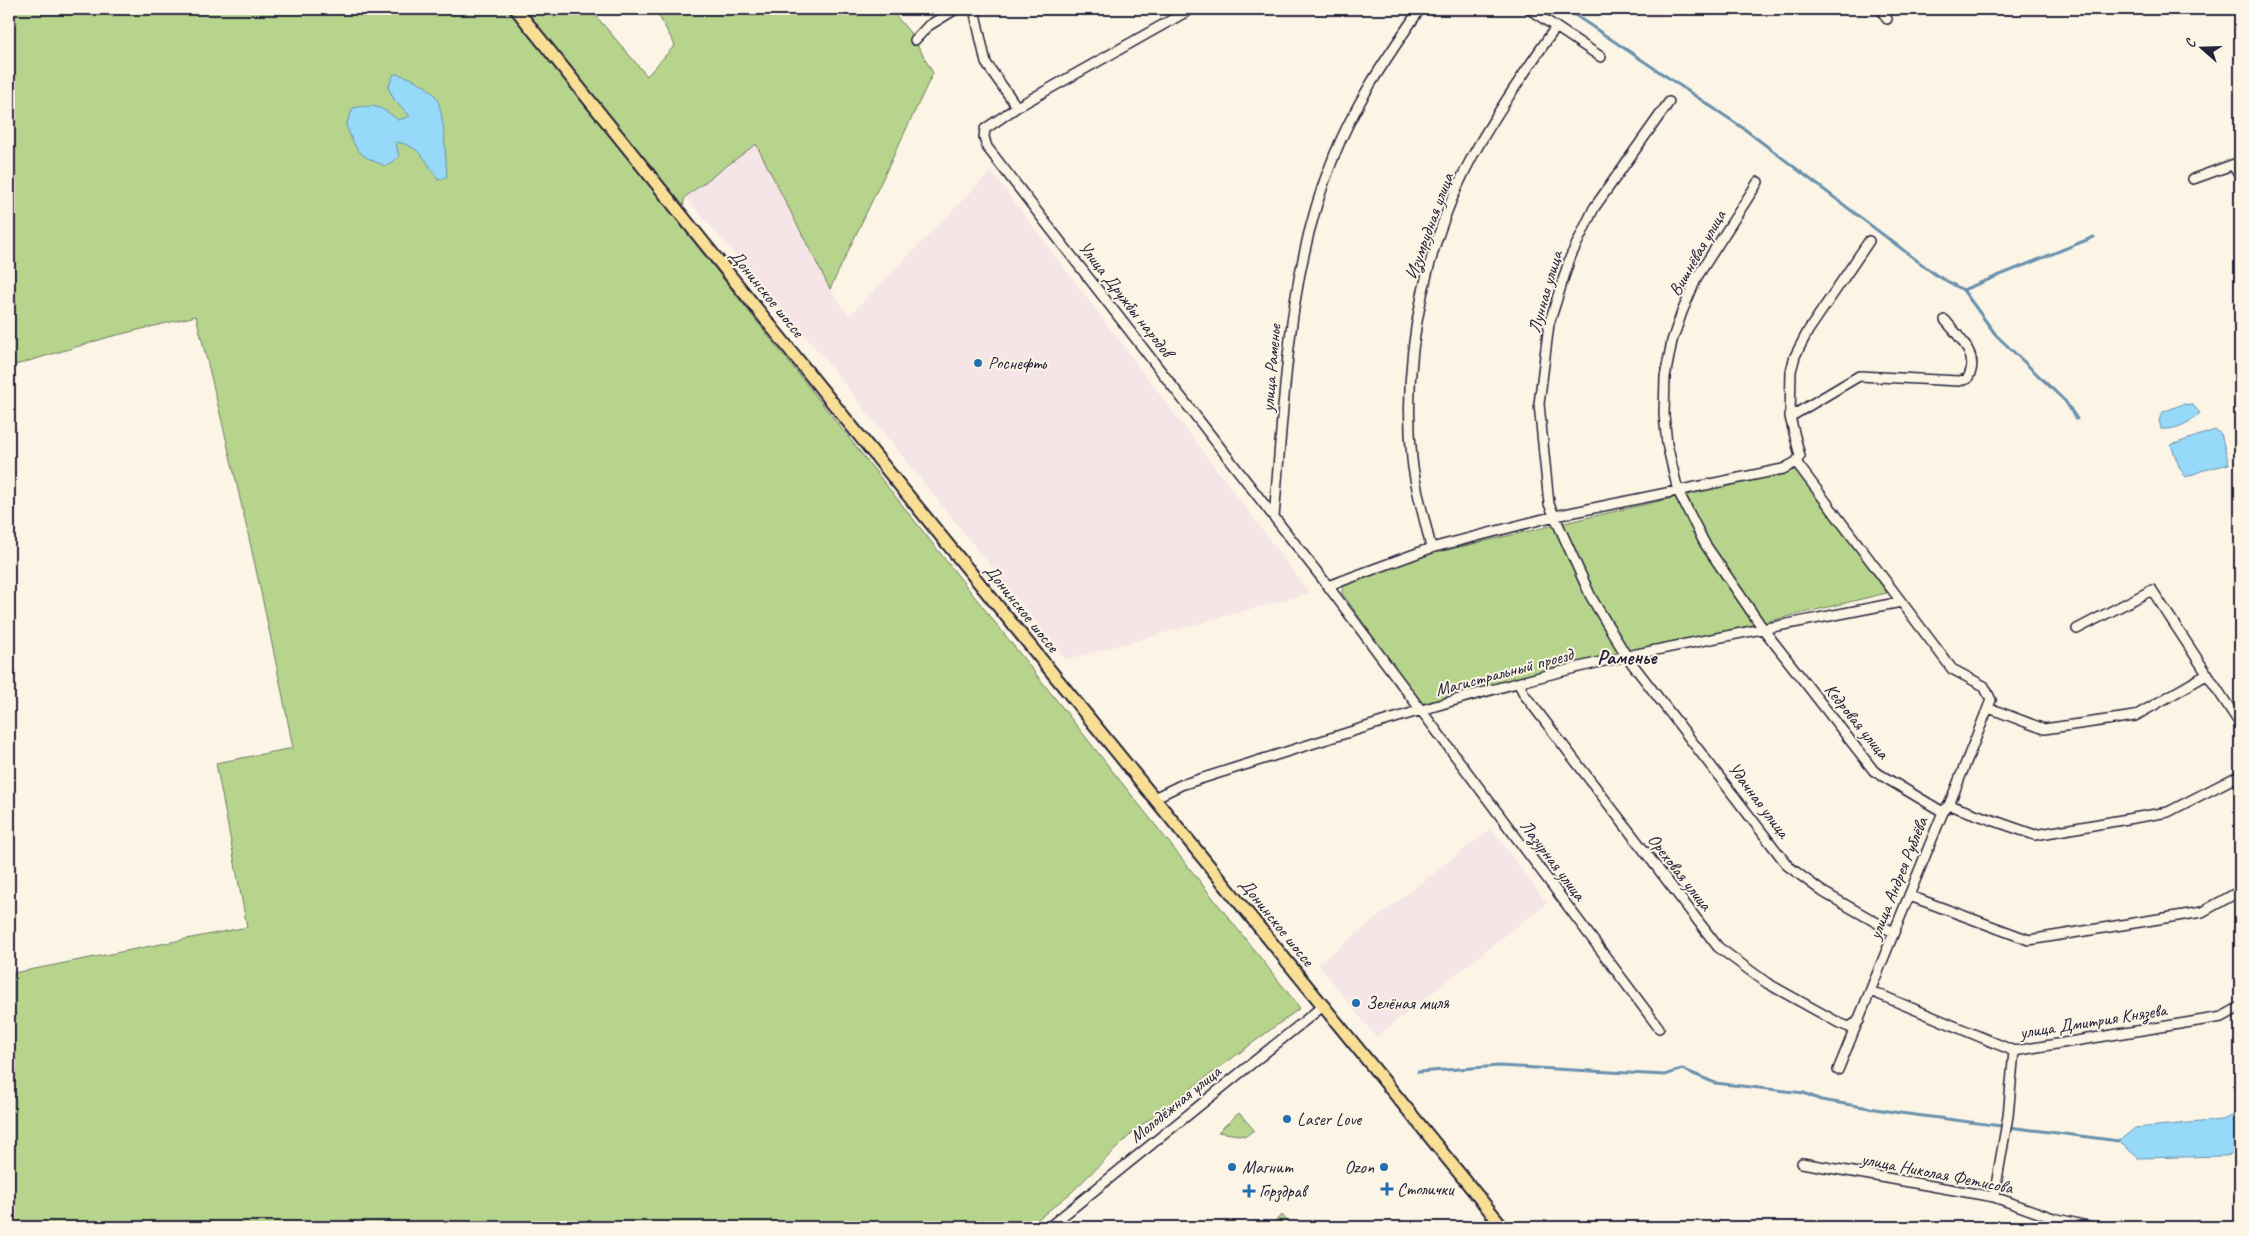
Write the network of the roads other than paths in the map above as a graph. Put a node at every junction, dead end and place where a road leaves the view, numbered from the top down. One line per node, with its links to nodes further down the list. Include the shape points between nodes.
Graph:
1 (516, 9): 36 (main road, Донинское шоссе)
2 (956, 9): 10 (street, via 928,26)
3 (974, 9): 13 (street, via 986,63)
4 (1191, 9): 13 (street, Улица Дружбы народов)
5 (1420, 9): 23 (street, улица Раменье, via 1377,73 1334,155 1303,249 1289,347)
6 (1529, 9): 9 (street)
7 (1881, 9): 8 (street)
8 (1887, 19)
9 (1556, 27): 11 (street); 24 (street, Изумрудная улица, via 1480,142 1453,198 1426,275 1416,325 1409,402 1412,461)
10 (915, 40)
11 (1601, 57)
12 (1669, 102): 22 (street, Лунная улица, via 1594,208 1570,258 1549,324 1539,404 1549,504)
13 (1017, 107): 23 (street, Улица Дружбы народов, via 985,129 987,147)
14 (2239, 169): 15 (street)
15 (2193, 179)
16 (1758, 182): 21 (street, Вишнёвая улица, via 1697,277 1672,341 1665,377 1664,415)
17 (1869, 241): 19 (street, via 1799,346 1791,371)
18 (1945, 320): 19 (street, via 1971,355 1973,367 1967,379 1858,376)
19 (1790, 417): 20 (street, via 1800,456)
20 (1796, 462): 21 (street); 26 (street)
21 (1678, 491): 22 (street); 28 (street, Вишнёвая улица, via 1705,544)
22 (1555, 516): 24 (street); 29 (street, Лунная улица, via 1591,597)
23 (1274, 517): 25 (street)
24 (1431, 548): 25 (street)
25 (1328, 586): 33 (street)
26 (1901, 602): 28 (street, Магистральный проезд); 32 (street, via 1952,668 1984,686)
27 (2077, 629): 30 (street, via 2152,590)
28 (1764, 630): 29 (street, Магистральный проезд); 37 (street, Кедровая улица, via 1874,771)
29 (1627, 656): 31 (street, Магистральный проезд); 40 (street, Удачная улица, via 1788,866 1823,892)
30 (2208, 674): 32 (street, via 2136,716 2044,729); 34 (street)
31 (1518, 684): 33 (street, Магистральный проезд); 44 (street, Ореховая улица, via 1718,947 1767,983 1839,1023 1849,1027)
32 (1990, 704): 37 (street, улица Андрея Рублёва)
33 (1421, 711): 36 (street, Магистральный проезд, via 1181,785); 45 (street, Лазурная улица)
34 (2240, 724)
35 (2240, 775): 37 (street, Кедровая улица, via 2168,812 2035,835)
36 (1154, 798): 42 (main road, Донинское шоссе)
37 (1946, 808): 39 (street, улица Андрея Рублёва)
38 (2240, 891): 39 (street, via 2202,912 2029,940)
39 (1910, 896): 40 (street, улица Андрея Рублёва)
40 (1893, 932): 41 (street, улица Андрея Рублёва)
41 (1871, 991): 44 (street, улица Андрея Рублёва); 46 (street, улица Дмитрия Князева)
42 (1322, 1006): 50 (street, Молодёжная улица); 51 (main road, Донинское шоссе)
43 (2240, 1007): 46 (street, улица Дмитрия Князева, via 2222,1017)
44 (1859, 1021): 47 (street, улица Андрея Рублёва)
45 (1659, 1028)
46 (2014, 1051): 49 (street, via 2008,1116)
47 (1838, 1070)
48 (1802, 1163): 49 (street, улица Николая Фетисова)
49 (1994, 1197): 52 (street, улица Николая Фетисова, via 2053,1218)
50 (1049, 1227)
51 (1503, 1227)
52 (2092, 1227)

